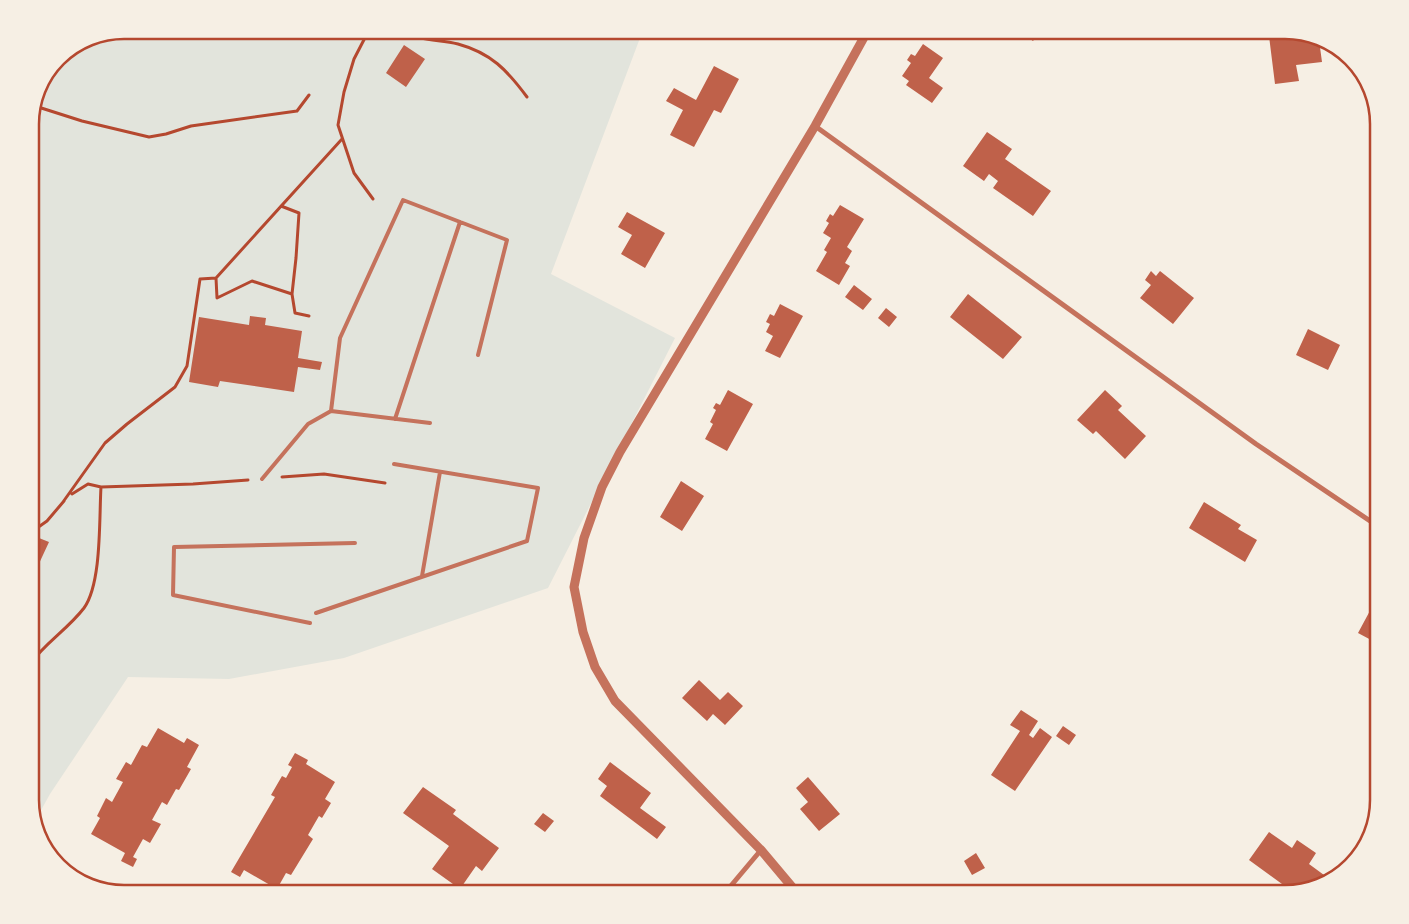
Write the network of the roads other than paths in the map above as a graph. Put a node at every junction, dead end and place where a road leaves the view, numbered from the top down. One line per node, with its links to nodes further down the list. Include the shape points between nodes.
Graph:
1 (863, 39): 2 (street)
2 (815, 126): 11 (street, via 1256,444); 16 (street, via 620,452 602,487 584,538 574,587 583,632 595,667 615,701)
3 (460, 222): 4 (lane, via 507,240); 5 (lane, via 403,200 340,338); 6 (lane)
4 (478, 355)
5 (331, 411): 6 (lane); 10 (lane, via 308,424)
6 (396, 419): 7 (lane)
7 (430, 423)
8 (394, 464): 9 (lane)
9 (440, 472): 13 (lane); 13 (lane, via 538,488 527,541)
10 (262, 479)
11 (1370, 521)
12 (355, 543): 15 (lane, via 174,547 173,595)
13 (422, 576): 14 (lane)
14 (316, 613)
15 (310, 624)
16 (761, 850): 17 (street); 18 (street)
17 (732, 885)
18 (790, 885)

